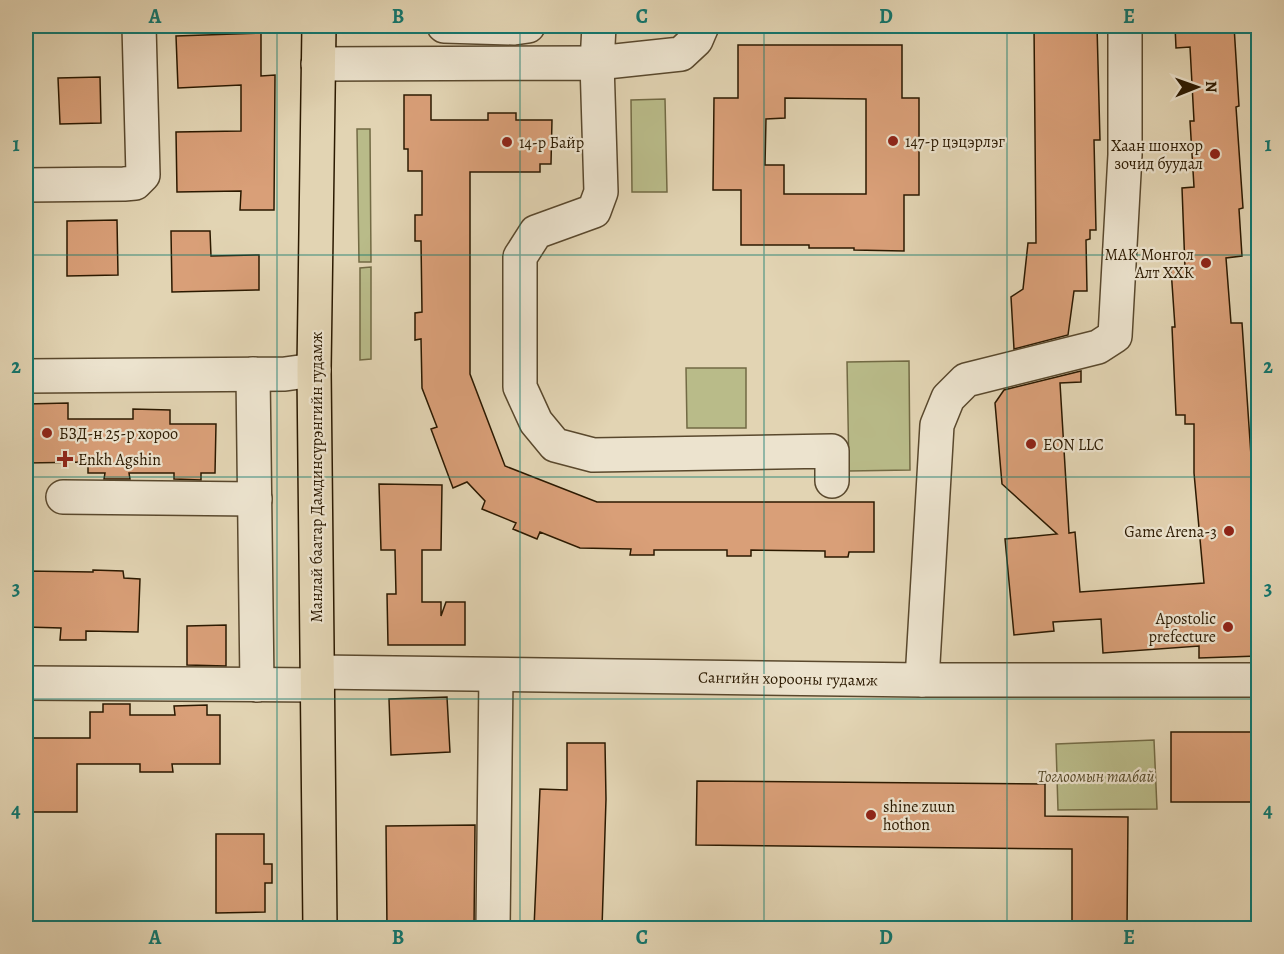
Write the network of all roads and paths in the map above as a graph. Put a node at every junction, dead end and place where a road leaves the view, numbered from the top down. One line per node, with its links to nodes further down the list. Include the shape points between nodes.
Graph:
1 (139, 26): 10 (street, via 143,175 135,183 124,184)
2 (319, 26): 9 (main road, Манлай баатар Дамдинсүрэнгийн гудамж)
3 (444, 26): 4 (street)
4 (528, 26)
5 (599, 26): 8 (street)
6 (702, 26): 8 (street, via 696,40 681,54)
7 (1125, 26): 19 (street, via 1125,155 1115,336 1098,347 966,380 948,398 937,424)
8 (597, 63): 9 (street); 14 (street, via 602,192 594,211 536,232 520,257 520,387 536,422 555,445 593,455 832,451)
9 (318, 64): 11 (main road, Манлай баатар Дамдинсүрэнгийн гудамж)
10 (26, 185)
11 (314, 370): 12 (street); 18 (main road, Манлай баатар Дамдинсүрэнгийн гудамж)
12 (253, 374): 13 (street); 16 (street)
13 (26, 376)
14 (832, 481)
15 (63, 497): 16 (street)
16 (255, 499): 22 (street)
17 (496, 675): 18 (street, Сангийн хорооны гудамж); 19 (street, Сангийн хорооны гудамж); 24 (street)
18 (317, 679): 22 (street, Сангийн хорооны гудамж); 23 (main road, Манлай баатар Дамдинсүрэнгийн гудамж)
19 (922, 680): 20 (street, Сангийн хорооны гудамж)
20 (1258, 680)
21 (26, 683): 22 (street, Сангийн хорооны гудамж)
22 (257, 685)
23 (320, 928)
24 (493, 928)

